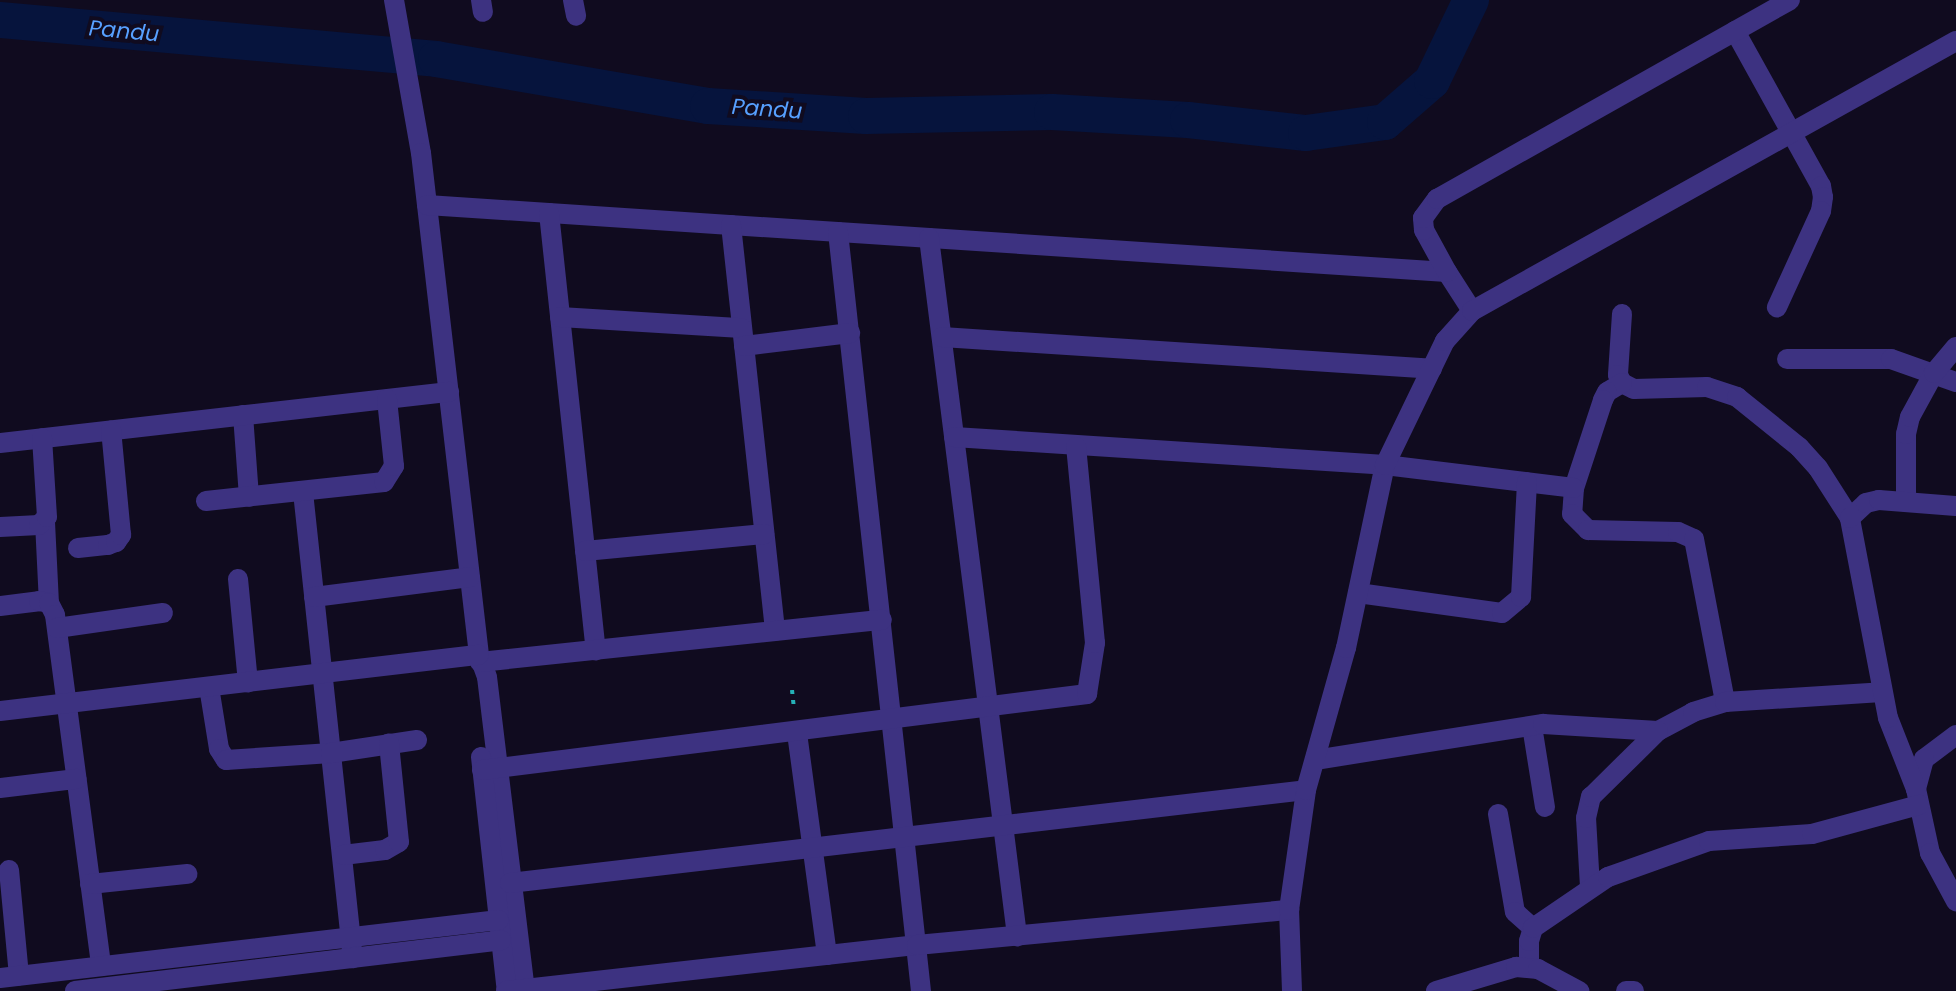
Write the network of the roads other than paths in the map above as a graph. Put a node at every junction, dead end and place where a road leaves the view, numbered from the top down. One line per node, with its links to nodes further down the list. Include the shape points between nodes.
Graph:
1 (394, 0): 6 (street)
2 (1779, 3): 3 (street)
3 (1735, 31): 5 (street); 11 (street, via 1428,206 1424,230)
4 (1956, 41): 5 (street)
5 (1791, 133): 12 (street, via 1823,197); 13 (street)
6 (427, 205): 7 (street); 25 (street)
7 (549, 213): 8 (street); 15 (street)
8 (731, 225): 9 (street); 17 (street)
9 (838, 232): 10 (street); 16 (street)
10 (929, 238): 11 (street); 18 (street)
11 (1447, 272): 13 (street)
12 (1777, 307)
13 (1472, 311): 21 (street, via 1445,341)
14 (1622, 314): 24 (street)
15 (560, 317): 17 (street); 46 (street)
16 (850, 333): 17 (street); 54 (street)
17 (743, 337): 44 (street)
18 (942, 337): 21 (street); 29 (street)
19 (1956, 347): 22 (street)
20 (1787, 359): 22 (street, via 1876,357)
21 (1432, 369): 33 (street)
22 (1934, 373): 23 (street); 39 (street, via 1906,434)
23 (1956, 382)
24 (1622, 383): 35 (street, via 1603,400); 41 (street, via 1634,389 1707,387 1737,397 1799,447)
25 (449, 392): 26 (street); 47 (street)
26 (387, 399): 27 (street); 36 (street, via 391,476 374,486)
27 (243, 415): 28 (street); 37 (street)
28 (111, 430): 30 (street); 45 (street, via 121,535 108,545)
29 (954, 437): 32 (street); 65 (street)
30 (42, 438): 31 (street); 42 (street, via 49,510)
31 (0, 443)
32 (1076, 447): 33 (street); 65 (street, via 1095,643 1087,694)
33 (1385, 465): 34 (street); 49 (street)
34 (1527, 482): 35 (street); 49 (street, via 1521,597 1502,613)
35 (1574, 488): 63 (street, via 1572,514 1588,530 1678,532 1694,539)
36 (303, 492): 37 (street); 50 (street)
37 (249, 497): 38 (street)
38 (206, 501)
39 (1906, 502): 40 (street); 41 (street, via 1866,503)
40 (1956, 506)
41 (1850, 518): 62 (street)
42 (45, 522): 43 (street); 51 (street)
43 (0, 527)
44 (764, 534): 46 (street); 56 (street)
45 (78, 548)
46 (585, 551): 57 (street)
47 (470, 577): 50 (street); 58 (street)
48 (238, 579): 60 (street)
49 (1358, 593): 75 (street)
50 (314, 597): 59 (street)
51 (49, 603): 52 (street); 55 (street)
52 (0, 606)
53 (163, 613): 55 (street)
54 (882, 620): 56 (street); 67 (street)
55 (57, 628): 64 (street)
56 (775, 631): 57 (street)
57 (596, 650): 58 (street)
58 (479, 659): 59 (street); 76 (street, via 474,675)
59 (323, 674): 60 (street); 74 (street)
60 (248, 683): 61 (street)
61 (209, 687): 64 (street); 74 (street, via 219,749 226,760)
62 (1882, 692): 63 (street); 80 (street)
63 (1725, 702): 69 (street)
64 (65, 703): 66 (street); 77 (street)
65 (988, 706): 67 (street); 83 (street)
66 (0, 711)
67 (894, 726): 70 (street); 84 (street)
68 (1532, 726): 69 (street, via 1570,723); 75 (street); 81 (street)
69 (1658, 731): 91 (street, via 1591,797 1586,818)
70 (797, 733): 76 (street); 85 (street)
71 (1956, 735): 80 (street, via 1924,759)
72 (417, 740): 73 (street)
73 (389, 744): 74 (street); 86 (street, via 399,842 385,850)
74 (331, 753): 86 (street)
75 (1315, 760): 79 (street)
76 (489, 769): 89 (street); 95 (street)
77 (76, 779): 78 (street); 90 (street)
78 (0, 788)
79 (1306, 790): 83 (street); 93 (street)
80 (1918, 797): 91 (street, via 1812,834 1709,841 1632,866); 92 (street, via 1930,853)
81 (1545, 807)
82 (1498, 814): 94 (street, via 1515,912)
83 (994, 824): 84 (street); 97 (street)
84 (906, 835): 85 (street); 96 (street)
85 (822, 846): 89 (street); 99 (street)
86 (343, 855): 98 (street)
87 (9, 870): 102 (street)
88 (187, 874): 90 (street)
89 (510, 883): 95 (street)
90 (90, 884): 100 (street)
91 (1590, 887): 94 (street)
92 (1956, 901)
93 (1289, 910): 97 (street); 108 (street)
94 (1533, 928): 101 (street)
95 (504, 930): 98 (street); 104 (street)
96 (916, 936): 97 (street); 99 (street); 107 (street)
97 (1017, 936)
98 (352, 948): 100 (street); 103 (street)
99 (827, 955): 104 (street)
100 (101, 966): 102 (street)
101 (1529, 968): 105 (street); 109 (street, via 1497,970)
102 (9, 977)
103 (235, 982): 106 (street)
104 (516, 990)
105 (1576, 990)
106 (75, 991)
107 (921, 991)
108 (1292, 991)
109 (1436, 991)
110 (1626, 991): 111 (street)
111 (1634, 991)

